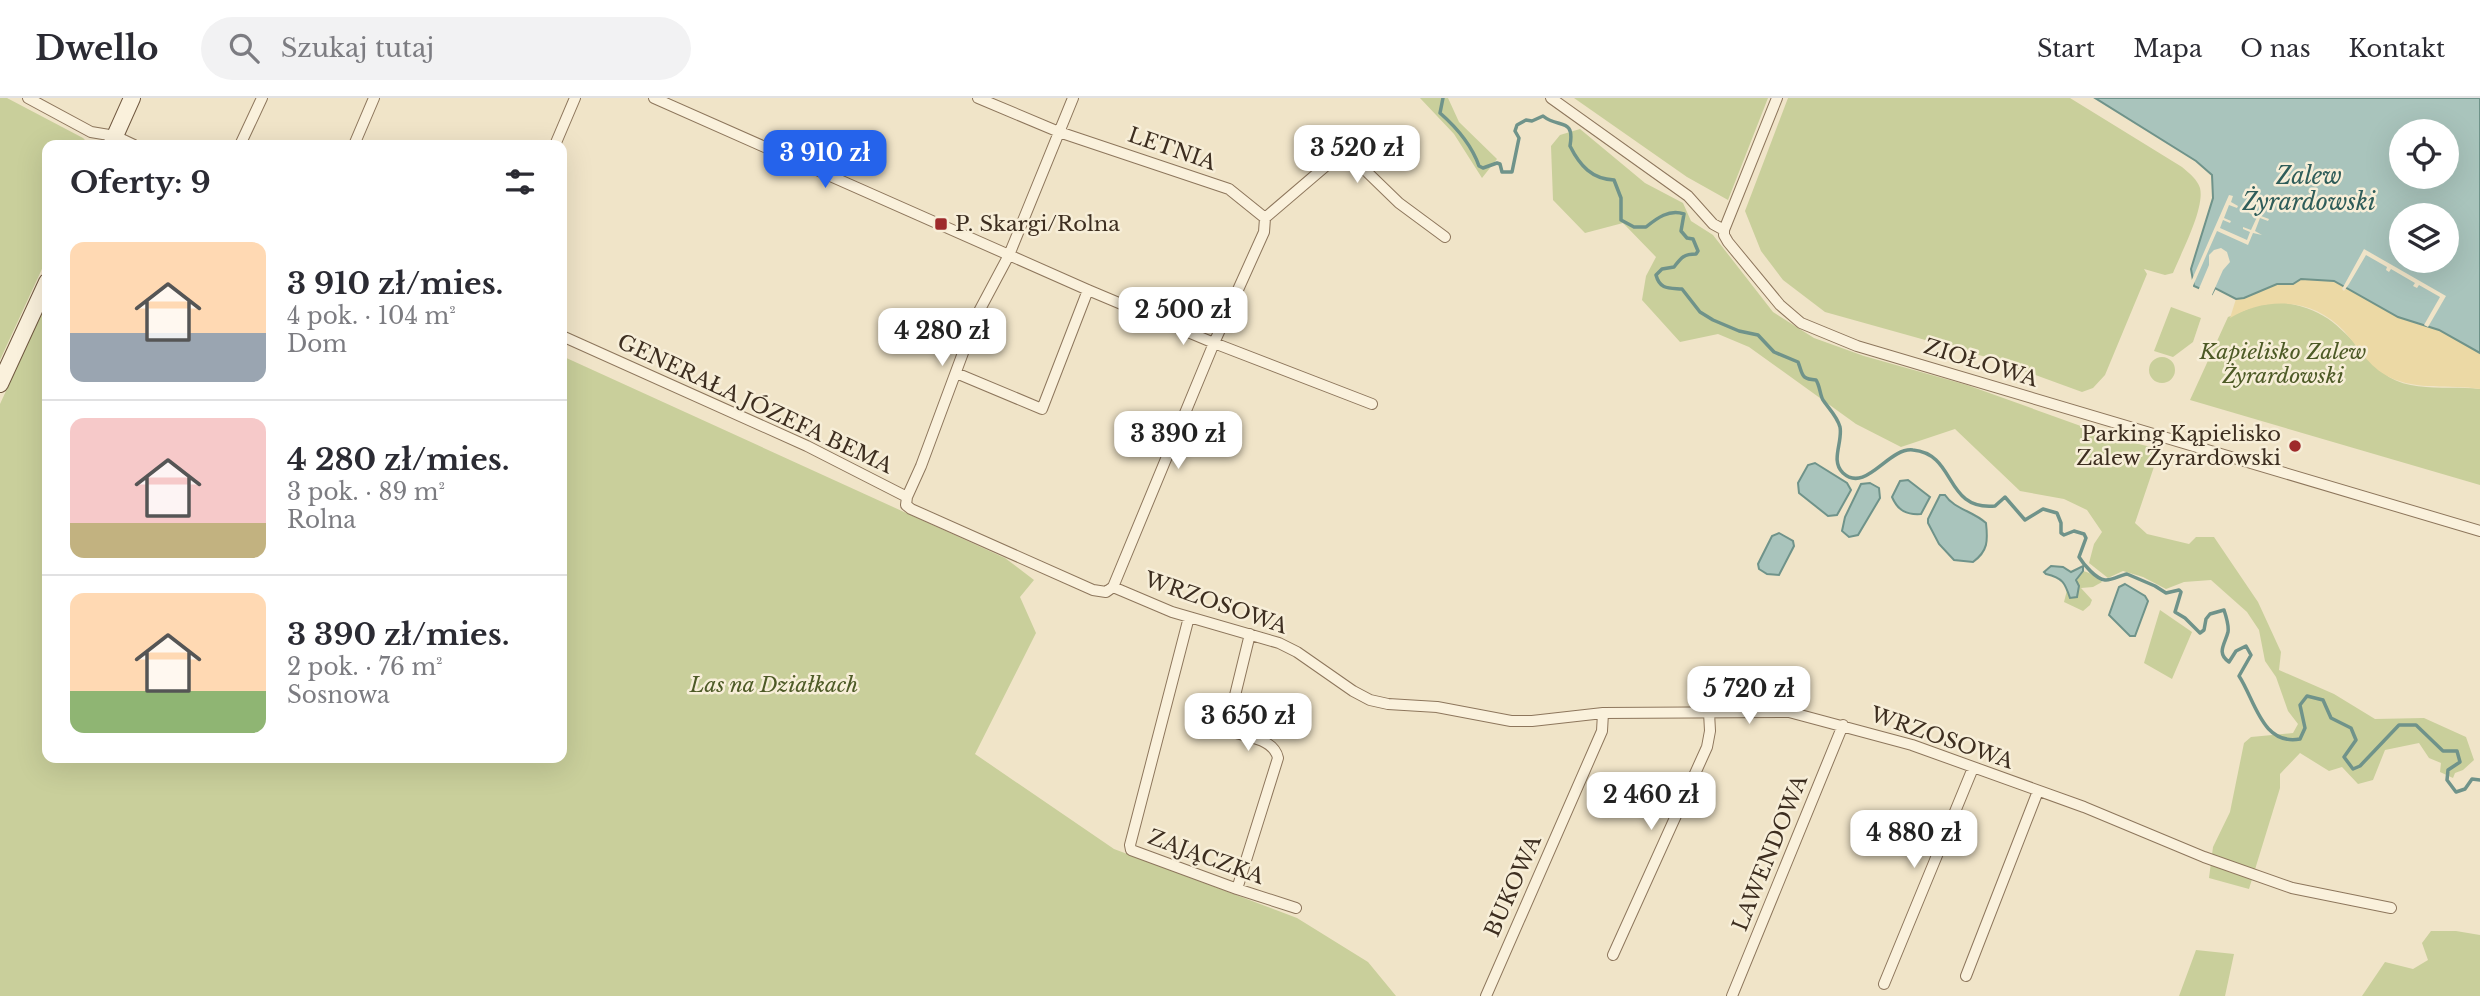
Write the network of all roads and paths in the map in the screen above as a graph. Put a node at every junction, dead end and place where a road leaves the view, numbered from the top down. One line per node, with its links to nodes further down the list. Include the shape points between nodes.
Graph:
1 (28, 98): 12 (street)
2 (132, 98): 13 (main road)
3 (262, 98): 14 (street)
4 (374, 98): 15 (street)
5 (575, 98): 16 (street)
6 (654, 98): 20 (street)
7 (978, 98): 11 (street, LETNIA)
8 (1073, 98): 11 (street)
9 (1551, 98): 18 (street, ZIOŁOWA, via 1688,196 1713,225)
10 (1777, 98): 18 (street)
11 (1059, 132): 17 (street, LETNIA, via 1228,189); 20 (street)
12 (111, 140)
13 (113, 140)
14 (242, 140)
15 (356, 140)
16 (557, 140)
17 (1265, 218): 19 (street, via 1334,159 1366,171 1399,203); 24 (street, via 1264,233)
18 (1724, 230): 29 (street, ZIOŁOWA, via 1728,242 1780,306 1801,323 1857,345)
19 (1446, 237)
20 (1009, 255): 21 (street); 25 (street, via 976,315)
21 (1088, 290): 24 (street); 25 (street, via 1042,409)
22 (42, 293): 26 (main road)
23 (567, 338): 28 (street, GENERAŁA JÓZEFA BEMA, via 807,446)
24 (1214, 343): 27 (street); 30 (street)
25 (957, 373): 28 (street)
26 (0, 384)
27 (1372, 404)
28 (907, 497): 30 (street, GENERAŁA JÓZEFA BEMA, via 911,509 1090,588 1106,592)
29 (2480, 531)
30 (1113, 587): 31 (street, WRZOSOWA)
31 (1189, 617): 32 (street, WRZOSOWA); 38 (street, ZAJĄCZKA, via 1130,845 1131,850)
32 (1250, 634): 34 (street, WRZOSOWA, via 1297,652 1370,700 1511,721); 38 (street, via 1229,720 1236,733 1270,744 1278,758)
33 (1709, 712): 34 (street, WRZOSOWA); 35 (street, WRZOSOWA, via 1774,710); 41 (street, via 1707,747)
34 (1603, 713): 44 (street, BUKOWA, via 1602,731)
35 (1843, 725): 36 (street, WRZOSOWA); 45 (street, LAWENDOWA)
36 (1973, 768): 37 (street, WRZOSOWA); 43 (street)
37 (2038, 791): 40 (street, WRZOSOWA, via 2292,888); 42 (street)
38 (1237, 889): 39 (street, ZAJĄCZKA)
39 (1296, 908)
40 (2391, 908)
41 (1613, 955)
42 (1966, 976)
43 (1884, 984)
44 (1486, 996)
45 (1732, 996)

